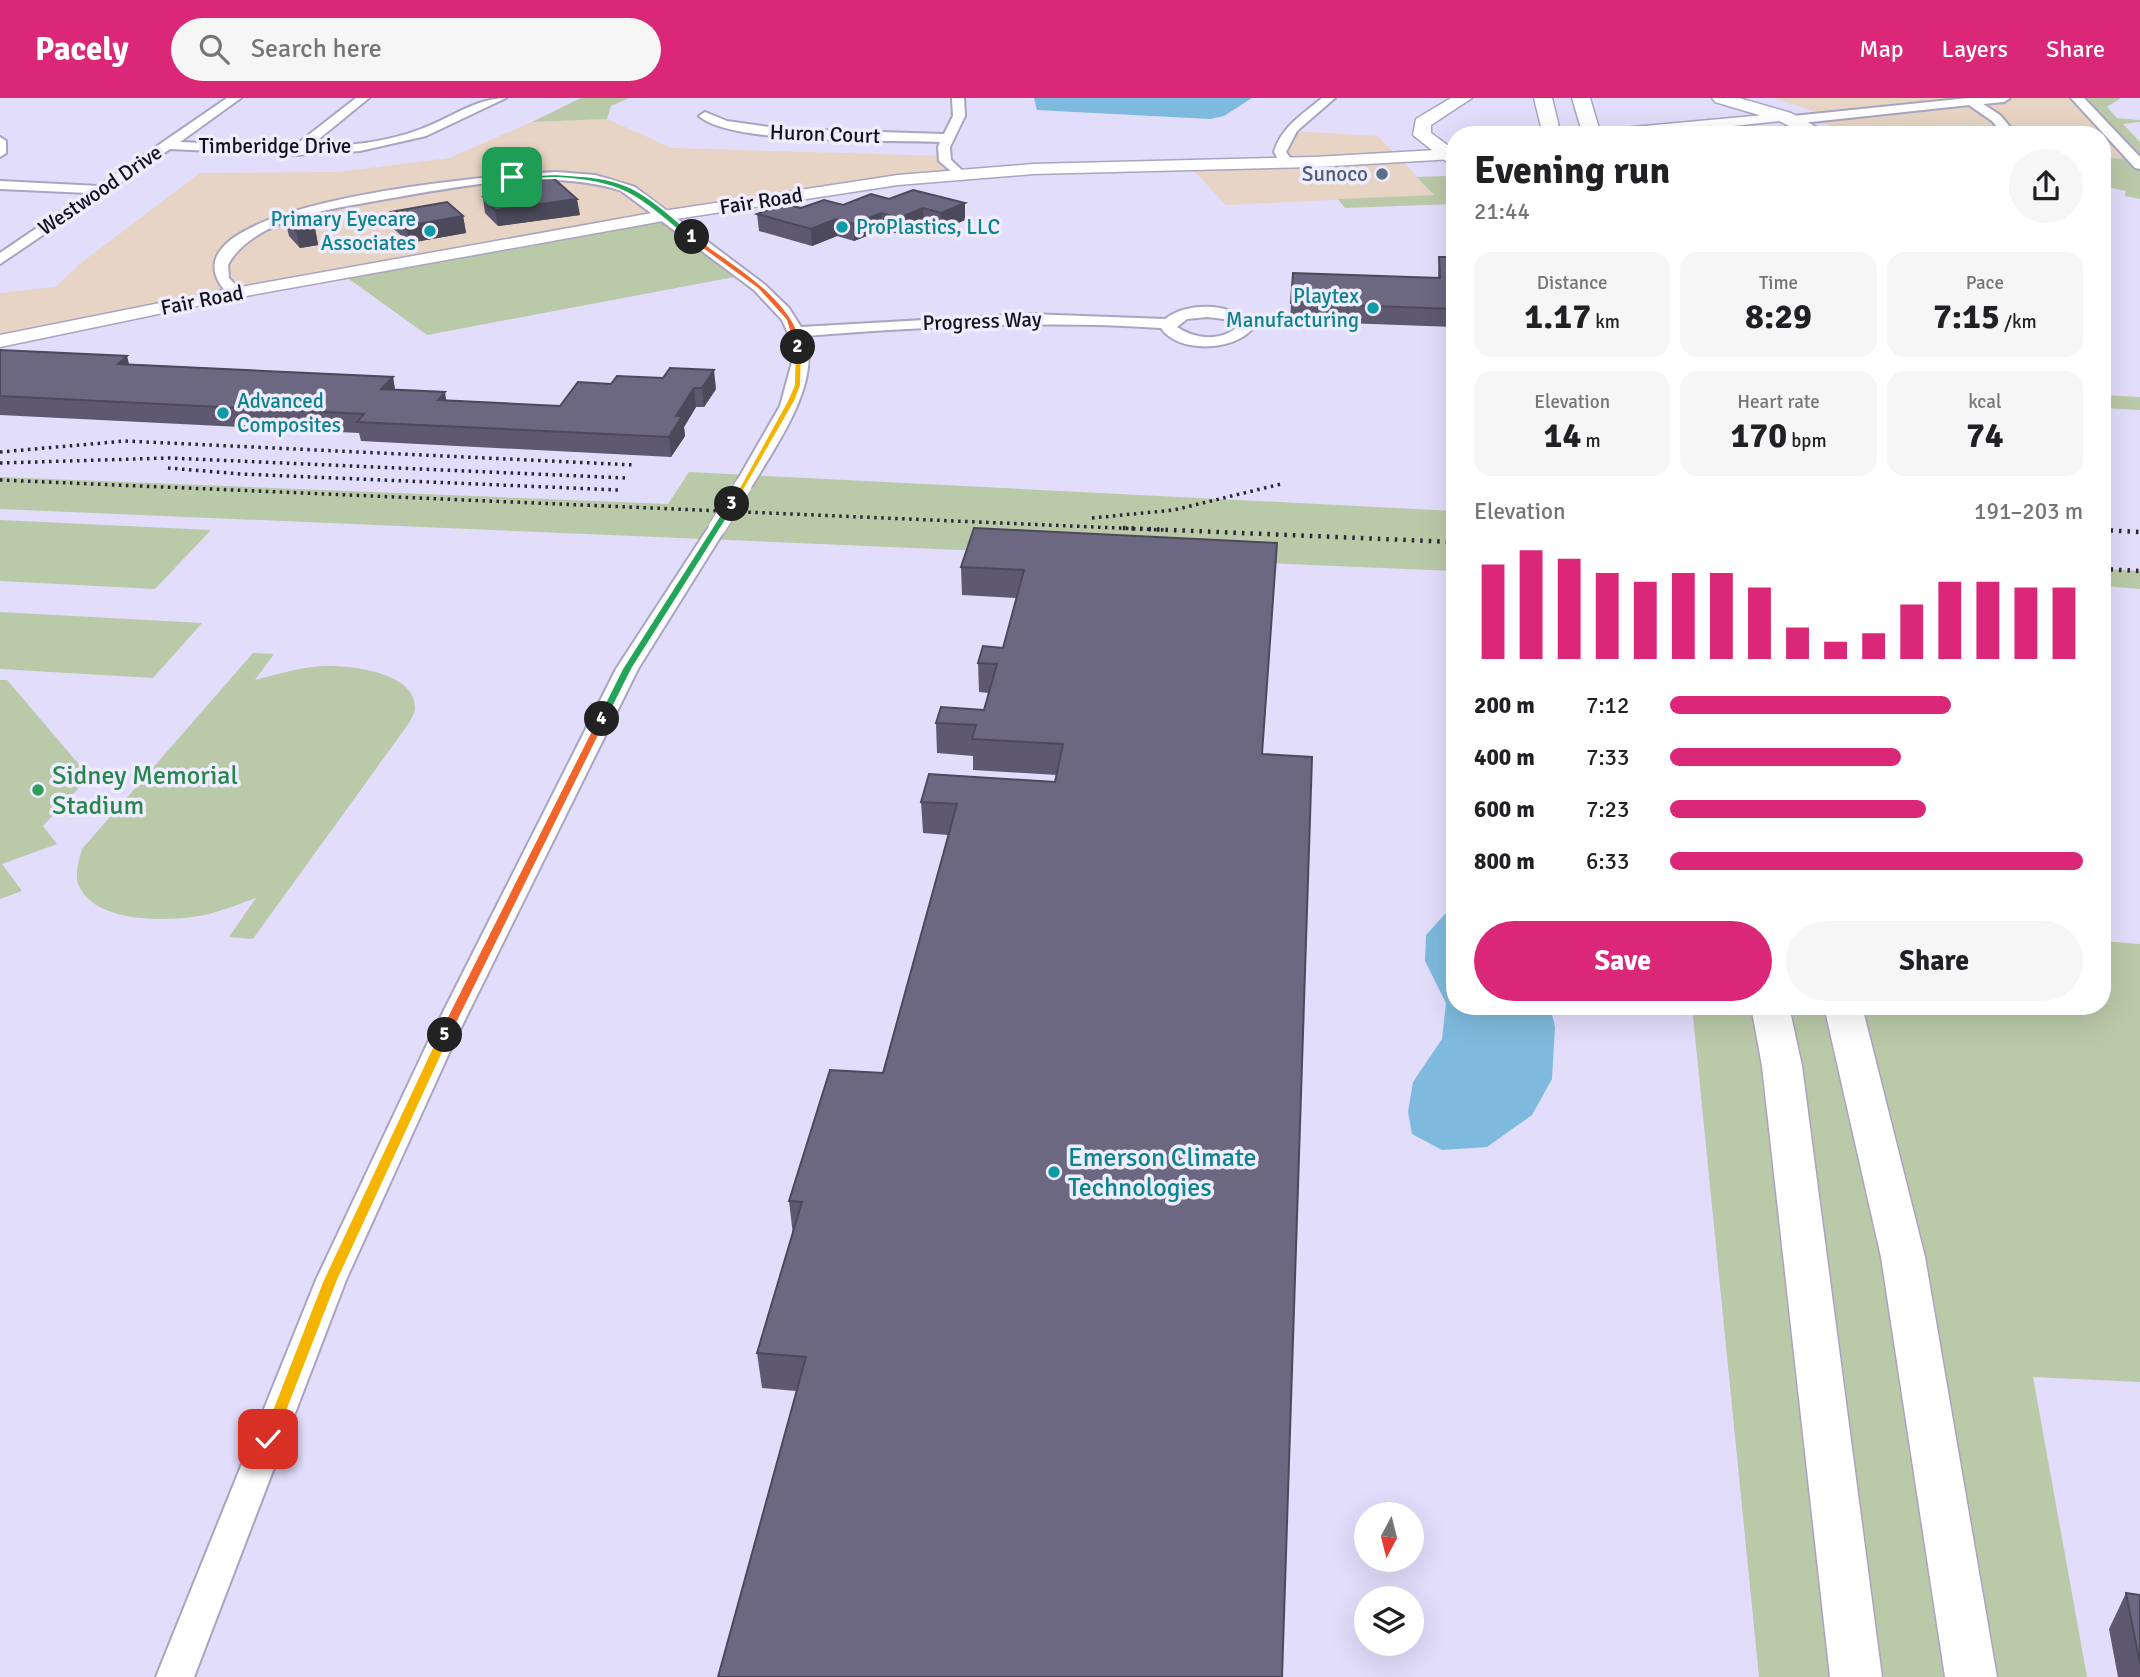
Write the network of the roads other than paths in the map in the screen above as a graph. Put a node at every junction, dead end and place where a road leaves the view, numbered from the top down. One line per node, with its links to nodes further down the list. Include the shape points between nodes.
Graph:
1 (235, 98): 27 (street, Westwood Drive)
2 (363, 98): 28 (street)
3 (500, 98): 28 (street, Timberidge Drive, via 420,133 374,144)
4 (958, 98): 24 (street, via 960,116)
5 (1329, 98): 32 (street, via 1282,140 1280,152)
6 (1463, 98): 29 (highway, via 1422,123 1422,135)
7 (1543, 98): 17 (highway)
8 (1581, 98): 18 (highway)
9 (1721, 98): 16 (highway)
10 (2004, 98): 12 (street)
11 (2077, 98): 23 (street)
12 (1978, 100): 15 (street); 16 (street)
13 (705, 116): 24 (street, Huron Court, via 759,131)
14 (1973, 118): 15 (street)
15 (1996, 118): 22 (street)
16 (1789, 119): 19 (main road); 20 (main road); 21 (highway)
17 (1550, 126)
18 (1589, 126)
19 (1702, 126)
20 (1727, 126)
21 (1803, 126)
22 (2003, 126)
23 (2100, 126)
24 (949, 138): 34 (street, via 945,161)
25 (2111, 140): 33 (street)
26 (0, 141): 30 (street)
27 (167, 145): 28 (street, Timberidge Drive); 36 (street, Westwood Drive)
28 (298, 149)
29 (1446, 150)
30 (0, 153)
31 (1446, 154): 32 (main road, Fair Road)
32 (1287, 163): 34 (main road, Fair Road)
33 (2140, 165)
34 (958, 173): 37 (main road, Fair Road)
35 (0, 185): 36 (street)
36 (101, 190): 38 (street, Westwood Drive)
37 (663, 216): 39 (main road, Fair Road); 39 (street, via 623,186 555,176 512,177 326,207 263,225 228,251 219,265 221,277); 41 (street, via 760,287)
38 (0, 260)
39 (235, 293): 42 (main road, Fair Road)
40 (1168, 324): 41 (street, Progress Way, via 1072,318 953,320)
41 (796, 332): 45 (street, bridge, via 798,385 743,486 627,669 442,1040 331,1280)
42 (0, 341)
43 (1772, 1015): 46 (highway, via 1782,1066)
44 (1845, 1015): 47 (highway, via 1903,1257)
45 (175, 1677)
46 (1856, 1677)
47 (1971, 1677)

